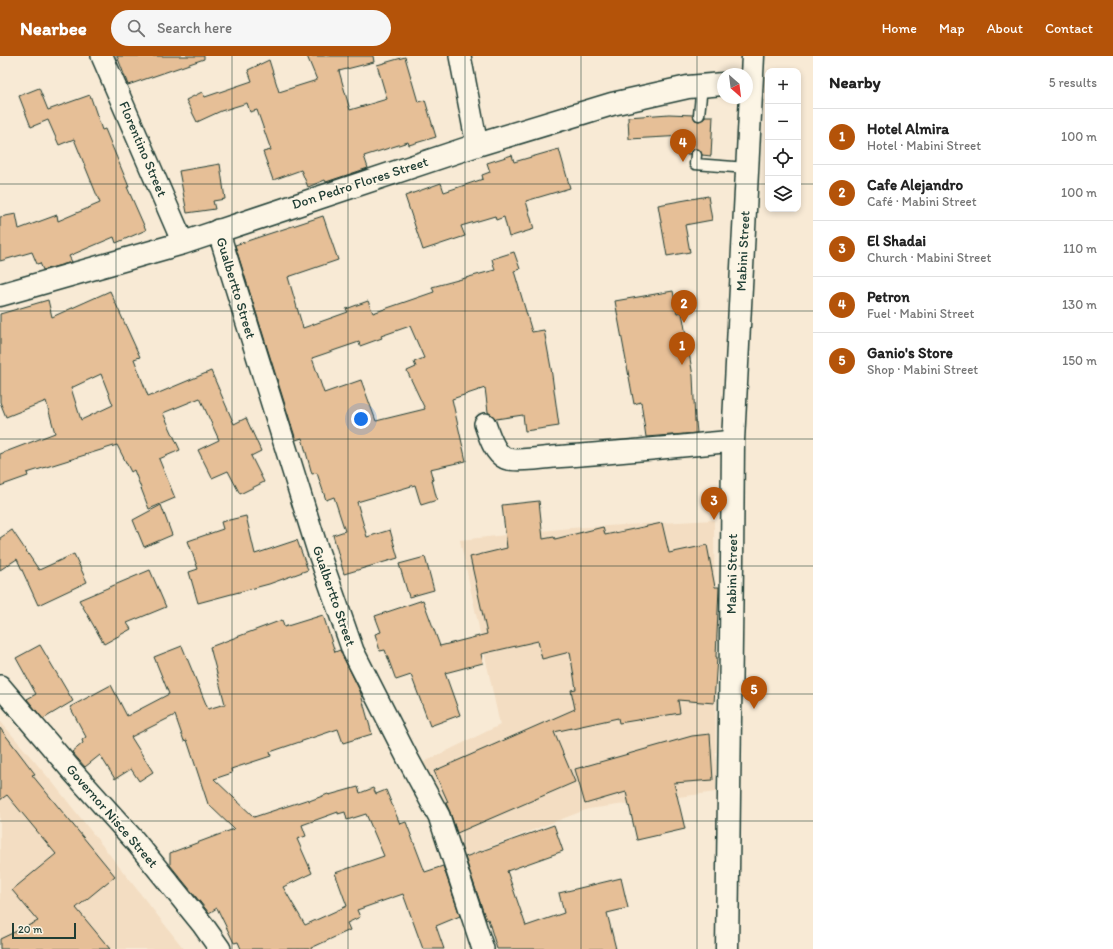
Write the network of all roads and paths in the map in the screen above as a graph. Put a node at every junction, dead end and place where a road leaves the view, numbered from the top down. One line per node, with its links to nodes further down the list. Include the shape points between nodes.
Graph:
1 (102, 56): 13 (street, Florentino Street)
2 (460, 56): 9 (street)
3 (753, 56): 4 (main road, Mabini Street)
4 (752, 68)
5 (717, 85): 6 (main road, Don Pedro Flores Street)
6 (702, 86): 8 (lane); 9 (main road, Don Pedro Flores Street, via 612,104)
7 (749, 104): 11 (main road, Mabini Street)
8 (700, 115)
9 (477, 144): 12 (main road, Don Pedro Flores Street)
10 (696, 155): 11 (lane, via 695,164)
11 (747, 168): 16 (main road, Mabini Street)
12 (218, 230): 13 (main road, Don Pedro Flores Street); 19 (street, Gualbertto Street, via 317,548 353,651 439,816)
13 (183, 243): 14 (main road, Don Pedro Flores Street)
14 (0, 295)
15 (485, 424): 16 (street, via 497,451 508,459 593,455)
16 (733, 441): 20 (main road, Mabini Street)
17 (0, 686): 18 (street, Governor Nisce Street, via 136,841)
18 (220, 949)
19 (483, 949)
20 (727, 949)

